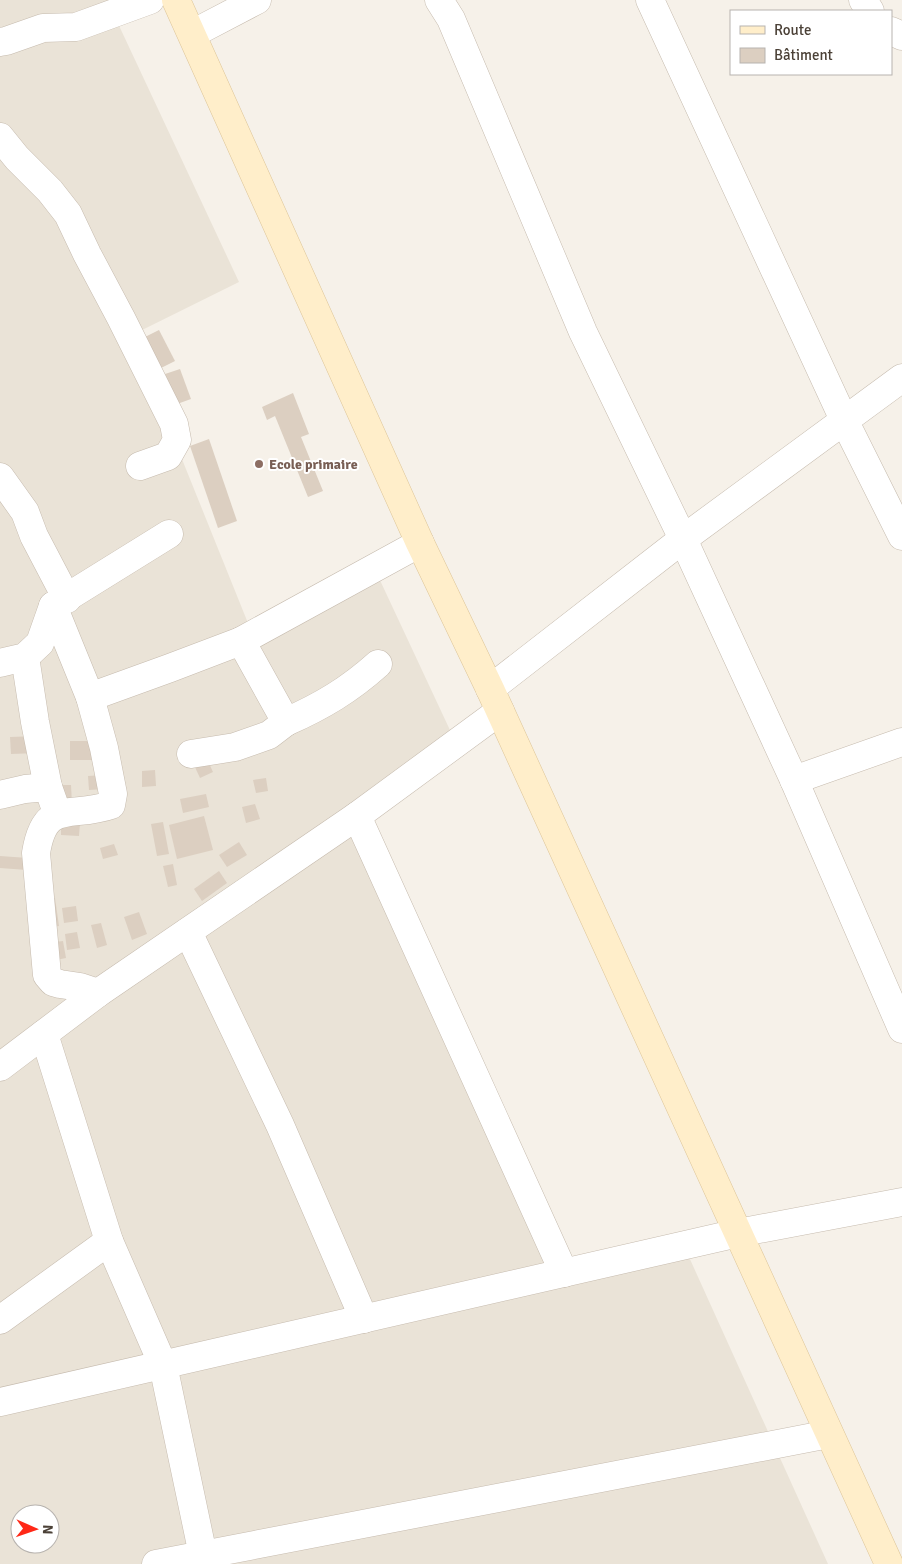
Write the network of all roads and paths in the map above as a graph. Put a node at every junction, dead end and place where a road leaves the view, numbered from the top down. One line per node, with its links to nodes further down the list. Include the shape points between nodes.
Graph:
1 (150, 0): 7 (street, via 76,27 43,28)
2 (176, 0): 6 (street)
3 (257, 0): 6 (street)
4 (439, 0): 15 (street, via 452,19 583,332)
5 (650, 0): 10 (street)
6 (192, 34): 16 (street)
7 (0, 42)
8 (0, 137): 11 (street, via 68,214 174,424 177,440 168,456)
9 (902, 378): 10 (street)
10 (844, 420): 13 (street); 15 (street)
11 (140, 466)
12 (0, 476): 17 (street, via 25,512)
13 (901, 528)
14 (169, 534): 17 (street)
15 (683, 540): 22 (street); 26 (street)
16 (420, 543): 18 (street); 22 (street)
17 (60, 602): 19 (street, via 40,643); 21 (street)
18 (240, 640): 21 (street); 23 (street)
19 (13, 660): 27 (street, via 35,722)
20 (378, 664): 23 (street, via 339,694)
21 (90, 697): 29 (street, via 104,748 111,805)
22 (495, 700): 30 (street); 37 (street)
23 (286, 722): 25 (street, via 269,735 235,747)
24 (902, 742): 26 (street)
25 (191, 754)
26 (794, 780): 33 (street)
27 (48, 787): 28 (street); 29 (street)
28 (0, 795)
29 (61, 814): 32 (street, via 50,818 43,826 36,853 47,975 53,982)
30 (357, 816): 31 (street); 39 (street)
31 (188, 932): 32 (street); 40 (street, via 280,1124)
32 (98, 993): 34 (street)
33 (902, 1029)
34 (44, 1034): 35 (street); 38 (street)
35 (0, 1067)
36 (902, 1202): 37 (street)
37 (738, 1233): 39 (street); 44 (street)
38 (109, 1241): 41 (street); 42 (street)
39 (564, 1273): 40 (street)
40 (364, 1319): 42 (street)
41 (0, 1320)
42 (163, 1365): 43 (street); 45 (street)
43 (0, 1402)
44 (829, 1434): 45 (street); 47 (street)
45 (203, 1559): 46 (street)
46 (156, 1564)
47 (888, 1564)

